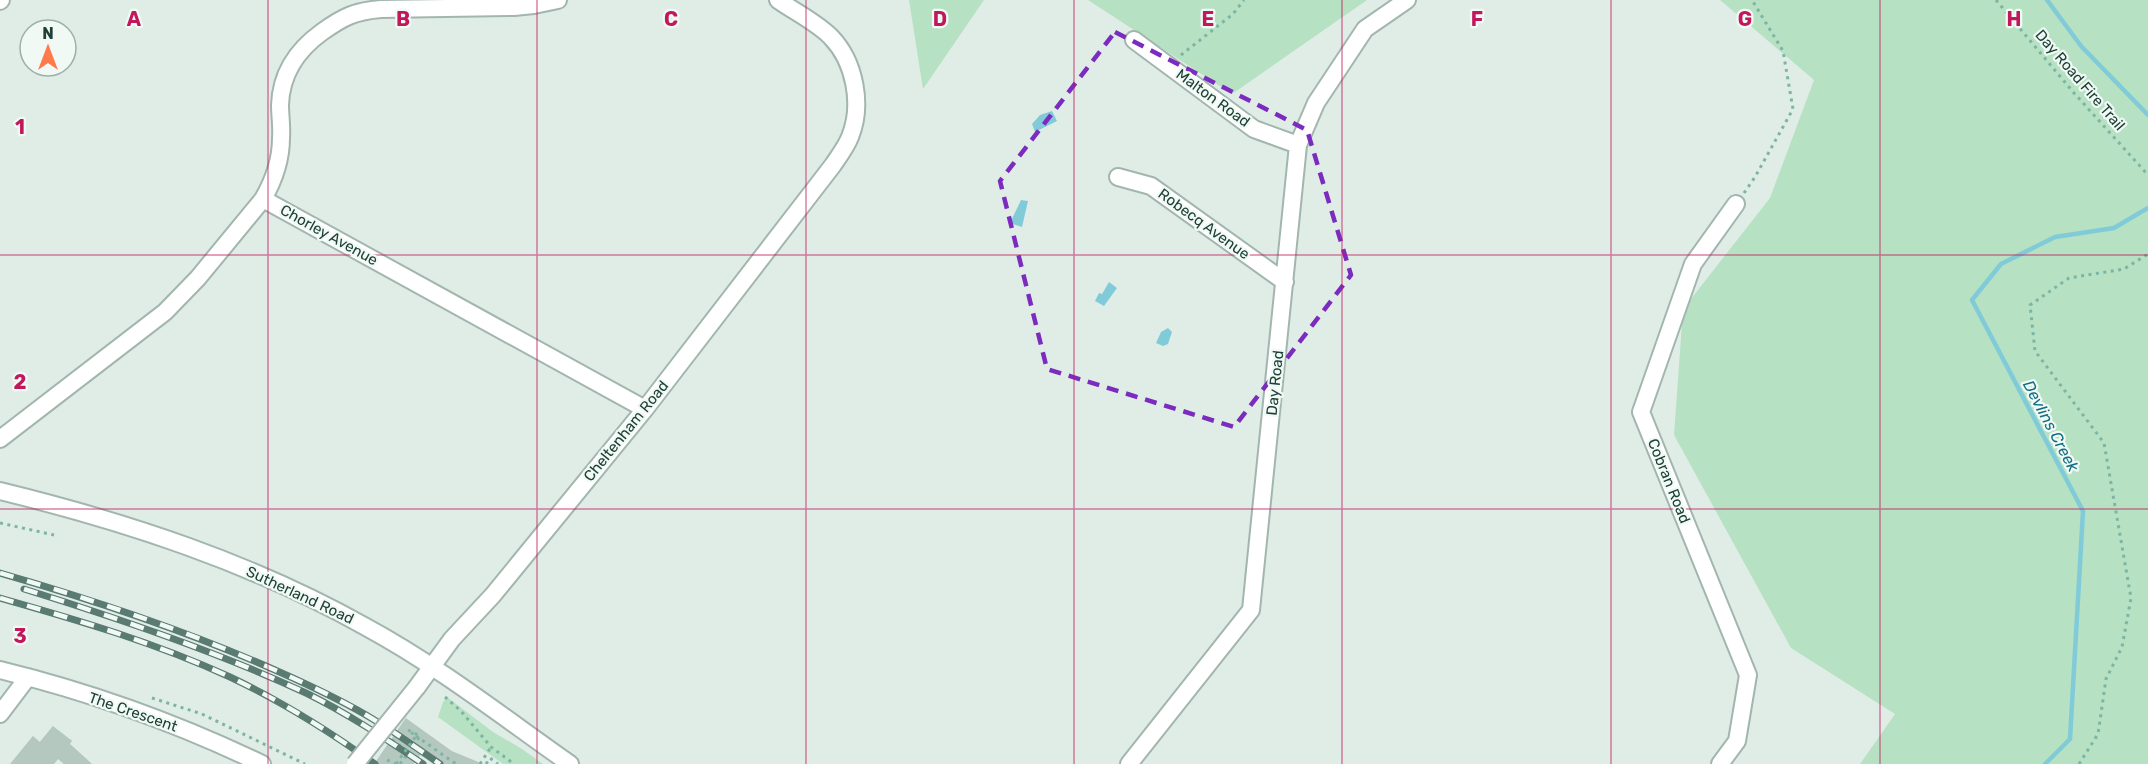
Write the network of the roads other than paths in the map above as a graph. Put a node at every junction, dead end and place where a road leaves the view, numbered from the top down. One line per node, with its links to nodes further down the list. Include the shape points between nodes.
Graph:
1 (558, 0): 7 (street, via 514,7 381,9 342,17 312,38 283,82 277,168)
2 (778, 0): 10 (street, Cheltenham Road, via 818,26 845,56 853,79 856,120 843,150)
3 (1407, 0): 5 (street, Day Road, via 1365,29 1316,104)
4 (1134, 40): 5 (street, Malton Road, via 1254,129)
5 (1298, 145): 9 (street, Day Road)
6 (1118, 177): 9 (street, Robecq Avenue, via 1151,186)
7 (263, 199): 10 (street, Chorley Avenue); 11 (street, Chorley Avenue, via 165,312)
8 (1736, 204): 21 (street, Cobran Road, via 1693,264 1641,412 1748,675 1737,741)
9 (1285, 282): 20 (street, Day Road, via 1251,610)
10 (645, 409): 13 (street, Cheltenham Road)
11 (0, 439)
12 (0, 491): 13 (street, Sutherland Road, via 147,532 238,566 313,599)
13 (432, 667): 18 (street, Cheltenham Road, bridge); 19 (street, Sutherland Road)
14 (0, 670): 15 (street, The Crescent)
15 (28, 677): 16 (street); 17 (street, The Crescent, via 187,730)
16 (0, 714)
17 (262, 764)
18 (355, 764)
19 (570, 764)
20 (1129, 764)
21 (1720, 764)

